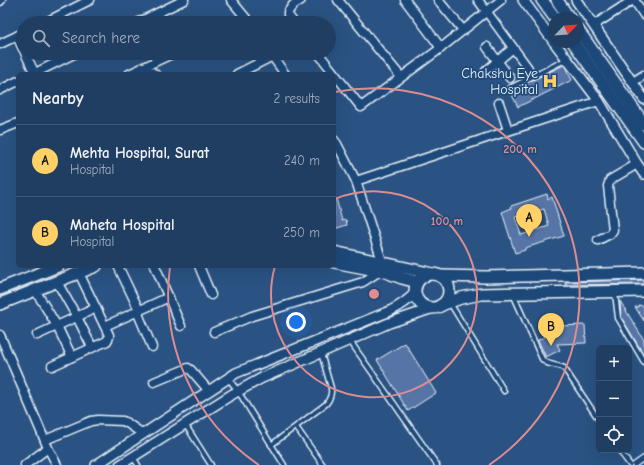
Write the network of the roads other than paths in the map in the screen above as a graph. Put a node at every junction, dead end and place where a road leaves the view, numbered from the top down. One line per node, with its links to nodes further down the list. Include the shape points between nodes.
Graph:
1 (90, 0): 19 (street)
2 (184, 0): 20 (street)
3 (231, 0): 21 (street)
4 (301, 0): 22 (street, via 293,5 288,12)
5 (338, 0): 54 (street)
6 (405, 0): 30 (street)
7 (438, 0): 24 (street)
8 (478, 0): 15 (street)
9 (501, 0): 15 (street)
10 (523, 0): 25 (street)
11 (542, 0): 16 (main road)
12 (557, 0): 17 (main road)
13 (576, 0): 23 (street)
14 (633, 0): 18 (street); 23 (street)
15 (487, 11): 24 (street); 31 (street)
16 (551, 12)
17 (565, 12)
18 (644, 15)
19 (58, 16)
20 (151, 16)
21 (244, 16)
22 (289, 16)
23 (594, 25): 57 (street)
24 (463, 30): 30 (street)
25 (548, 34)
26 (16, 37): 28 (street)
27 (584, 39): 64 (main road)
28 (0, 44)
29 (487, 47): 41 (street)
30 (441, 48): 54 (street)
31 (513, 48): 41 (street); 43 (street)
32 (559, 48): 34 (street)
33 (576, 48): 67 (main road)
34 (567, 59): 58 (lane); 61 (street)
35 (28, 60): 45 (street)
36 (62, 60): 46 (street)
37 (158, 60): 42 (street)
38 (262, 60): 49 (street)
39 (275, 60): 50 (street)
40 (324, 60): 51 (street)
41 (497, 61): 44 (street); 55 (street)
42 (143, 67): 47 (street); 48 (street)
43 (528, 68)
44 (486, 71)
45 (33, 72)
46 (38, 72)
47 (133, 72)
48 (152, 72)
49 (241, 72)
50 (284, 72)
51 (333, 72)
52 (644, 75): 57 (street)
53 (336, 76): 54 (street, via 361,107)
54 (401, 77)
55 (510, 78)
56 (16, 82): 59 (street)
57 (633, 82): 60 (street)
58 (510, 88)
59 (0, 90)
60 (644, 99)
61 (599, 101): 66 (street); 69 (street)
62 (499, 103): 66 (street)
63 (16, 124): 65 (street)
64 (644, 124)
65 (0, 130)
66 (508, 130): 71 (street)
67 (644, 142)
68 (336, 143): 71 (street)
69 (637, 164): 70 (street); 72 (street, via 610,180 608,186 613,230)
70 (644, 174)
71 (356, 180): 80 (street)
72 (598, 240)
73 (336, 253): 80 (main road)
74 (336, 262): 80 (main road)
75 (53, 268): 86 (main road)
76 (91, 268): 81 (main road)
77 (119, 268): 96 (street)
78 (156, 268): 92 (street)
79 (200, 268): 91 (street)
80 (383, 268): 83 (main road); 85 (main road); 101 (street, via 363,282 252,316)
81 (79, 273): 84 (main road); 95 (street)
82 (644, 273): 83 (main road, via 486,277)
83 (438, 275): 85 (main road, via 425,275 420,278); 94 (main road, via 449,290)
84 (57, 282): 87 (main road); 97 (street)
85 (416, 288): 94 (main road, via 416,298 424,306 430,308); 111 (street, via 409,299 390,311)
86 (0, 289)
87 (35, 290): 93 (main road); 98 (street)
88 (644, 291): 89 (main road)
89 (615, 292): 90 (main road); 109 (lane, via 618,318)
90 (513, 294): 94 (main road, via 481,294); 116 (lane, via 542,359 546,363 564,368)
91 (211, 296)
92 (168, 297): 96 (street); 100 (street)
93 (0, 304)
94 (442, 305): 104 (street); 115 (lane)
95 (96, 308): 97 (street); 99 (street)
96 (138, 311): 99 (street); 106 (street)
97 (77, 317): 98 (street); 105 (street)
98 (57, 326): 103 (street); 108 (street)
99 (105, 326): 105 (street, via 110,338)
100 (181, 326)
101 (214, 332)
102 (0, 335): 120 (street)
103 (37, 335)
104 (349, 340): 107 (street); 133 (lane)
105 (92, 347): 108 (street)
106 (152, 347)
107 (321, 352): 114 (street); 118 (lane, via 332,393 330,400)
108 (72, 357): 110 (street)
109 (644, 362)
110 (52, 366)
111 (228, 378): 113 (street); 114 (lane)
112 (154, 382): 113 (street, via 188,368)
113 (209, 391): 119 (street)
114 (238, 391): 117 (street); 121 (lane)
115 (504, 391)
116 (597, 417)
117 (185, 424): 125 (street); 130 (lane)
118 (296, 426): 121 (lane); 132 (lane)
119 (143, 434): 120 (street, via 123,421 98,420); 128 (street)
120 (45, 440): 122 (street)
121 (271, 445): 131 (lane)
122 (48, 448): 126 (street); 127 (street)
123 (621, 453): 134 (lane)
124 (644, 458): 135 (lane)
125 (135, 461): 129 (street)
126 (25, 465)
127 (57, 465)
128 (96, 465)
129 (120, 465)
130 (211, 465)
131 (284, 465)
132 (323, 465)
133 (437, 465)
134 (630, 465)
135 (634, 465)

